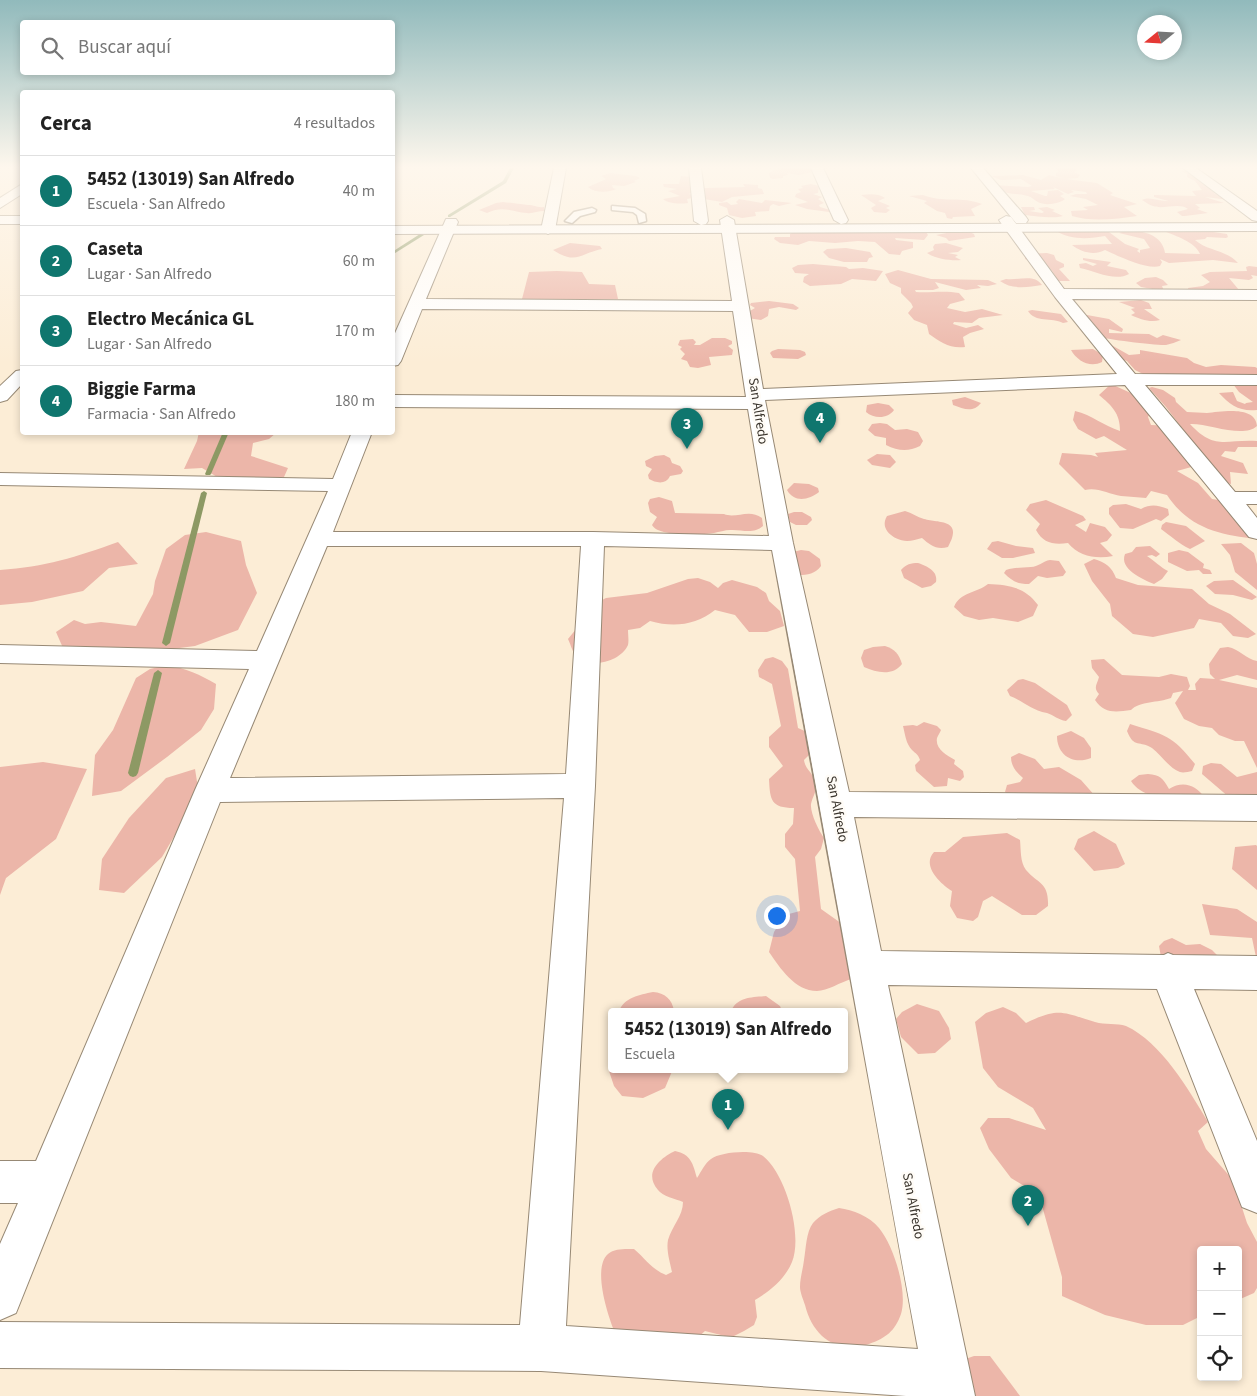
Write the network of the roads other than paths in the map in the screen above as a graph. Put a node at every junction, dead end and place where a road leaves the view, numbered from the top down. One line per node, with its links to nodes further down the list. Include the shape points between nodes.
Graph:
1 (447, 233): 6 (street)
2 (722, 233): 7 (street, San Alfredo)
3 (1020, 233): 4 (street)
4 (1060, 294): 5 (street); 10 (street)
5 (1257, 295)
6 (417, 304): 7 (street); 8 (street)
7 (741, 306): 13 (street, San Alfredo)
8 (395, 354)
9 (20, 376): 12 (street)
10 (1131, 379): 11 (street); 13 (street); 18 (street)
11 (1257, 380)
12 (0, 396)
13 (756, 399): 14 (street); 23 (street, San Alfredo)
14 (395, 401)
15 (361, 435): 17 (street)
16 (0, 479): 17 (street)
17 (340, 485): 22 (street)
18 (1229, 498): 19 (street); 20 (street)
19 (1257, 498)
20 (1257, 532)
21 (593, 539): 22 (street); 23 (street); 26 (street)
22 (318, 540): 25 (street)
23 (782, 543): 28 (street, San Alfredo)
24 (0, 654): 25 (street)
25 (265, 660): 27 (street)
26 (580, 786): 27 (street); 38 (street)
27 (210, 790): 34 (street)
28 (836, 804): 29 (street); 30 (street, San Alfredo)
29 (1257, 808)
30 (867, 968): 31 (street); 39 (street, San Alfredo)
31 (1168, 970): 32 (street); 35 (street)
32 (1257, 973)
33 (0, 1182): 34 (street)
34 (47, 1182): 36 (street)
35 (1257, 1192)
36 (0, 1297)
37 (0, 1345): 38 (street)
38 (541, 1348): 39 (street)
39 (949, 1385)

